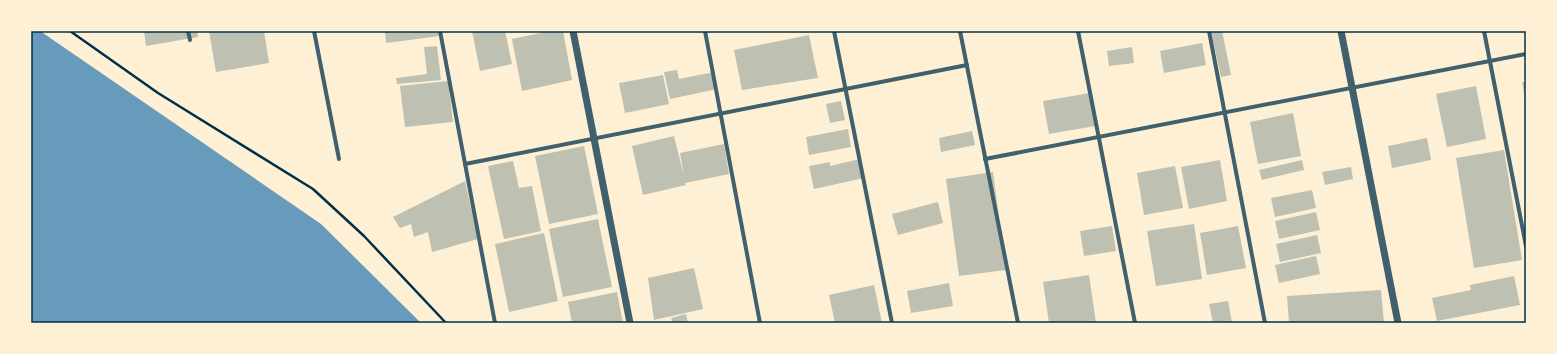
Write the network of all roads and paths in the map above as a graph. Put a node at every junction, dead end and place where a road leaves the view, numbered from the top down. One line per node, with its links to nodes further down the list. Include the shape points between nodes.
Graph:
1 (70, 31): 27 (path, via 158,93 313,188 364,236)
2 (188, 31): 13 (street)
3 (314, 31): 23 (street)
4 (440, 31): 25 (street)
5 (573, 31): 22 (street)
6 (705, 31): 20 (street)
7 (834, 31): 17 (street)
8 (960, 31): 16 (street)
9 (1078, 31): 21 (street)
10 (1209, 31): 19 (street)
11 (1341, 31): 18 (street)
12 (1484, 31): 15 (street)
13 (190, 40)
14 (1526, 54): 15 (street)
15 (1490, 61): 18 (street); 26 (street)
16 (967, 65): 17 (street); 24 (street)
17 (846, 88): 20 (street); 31 (street)
18 (1352, 88): 19 (street); 35 (street)
19 (1224, 113): 21 (street); 34 (street)
20 (720, 114): 22 (street); 30 (street)
21 (1098, 137): 24 (street); 33 (street)
22 (594, 138): 25 (street); 29 (street)
23 (339, 159)
24 (985, 159): 32 (street)
25 (465, 164): 28 (street)
26 (1526, 246)
27 (446, 323)
28 (495, 323)
29 (630, 323)
30 (760, 323)
31 (892, 323)
32 (1018, 323)
33 (1135, 323)
34 (1265, 323)
35 (1398, 323)

